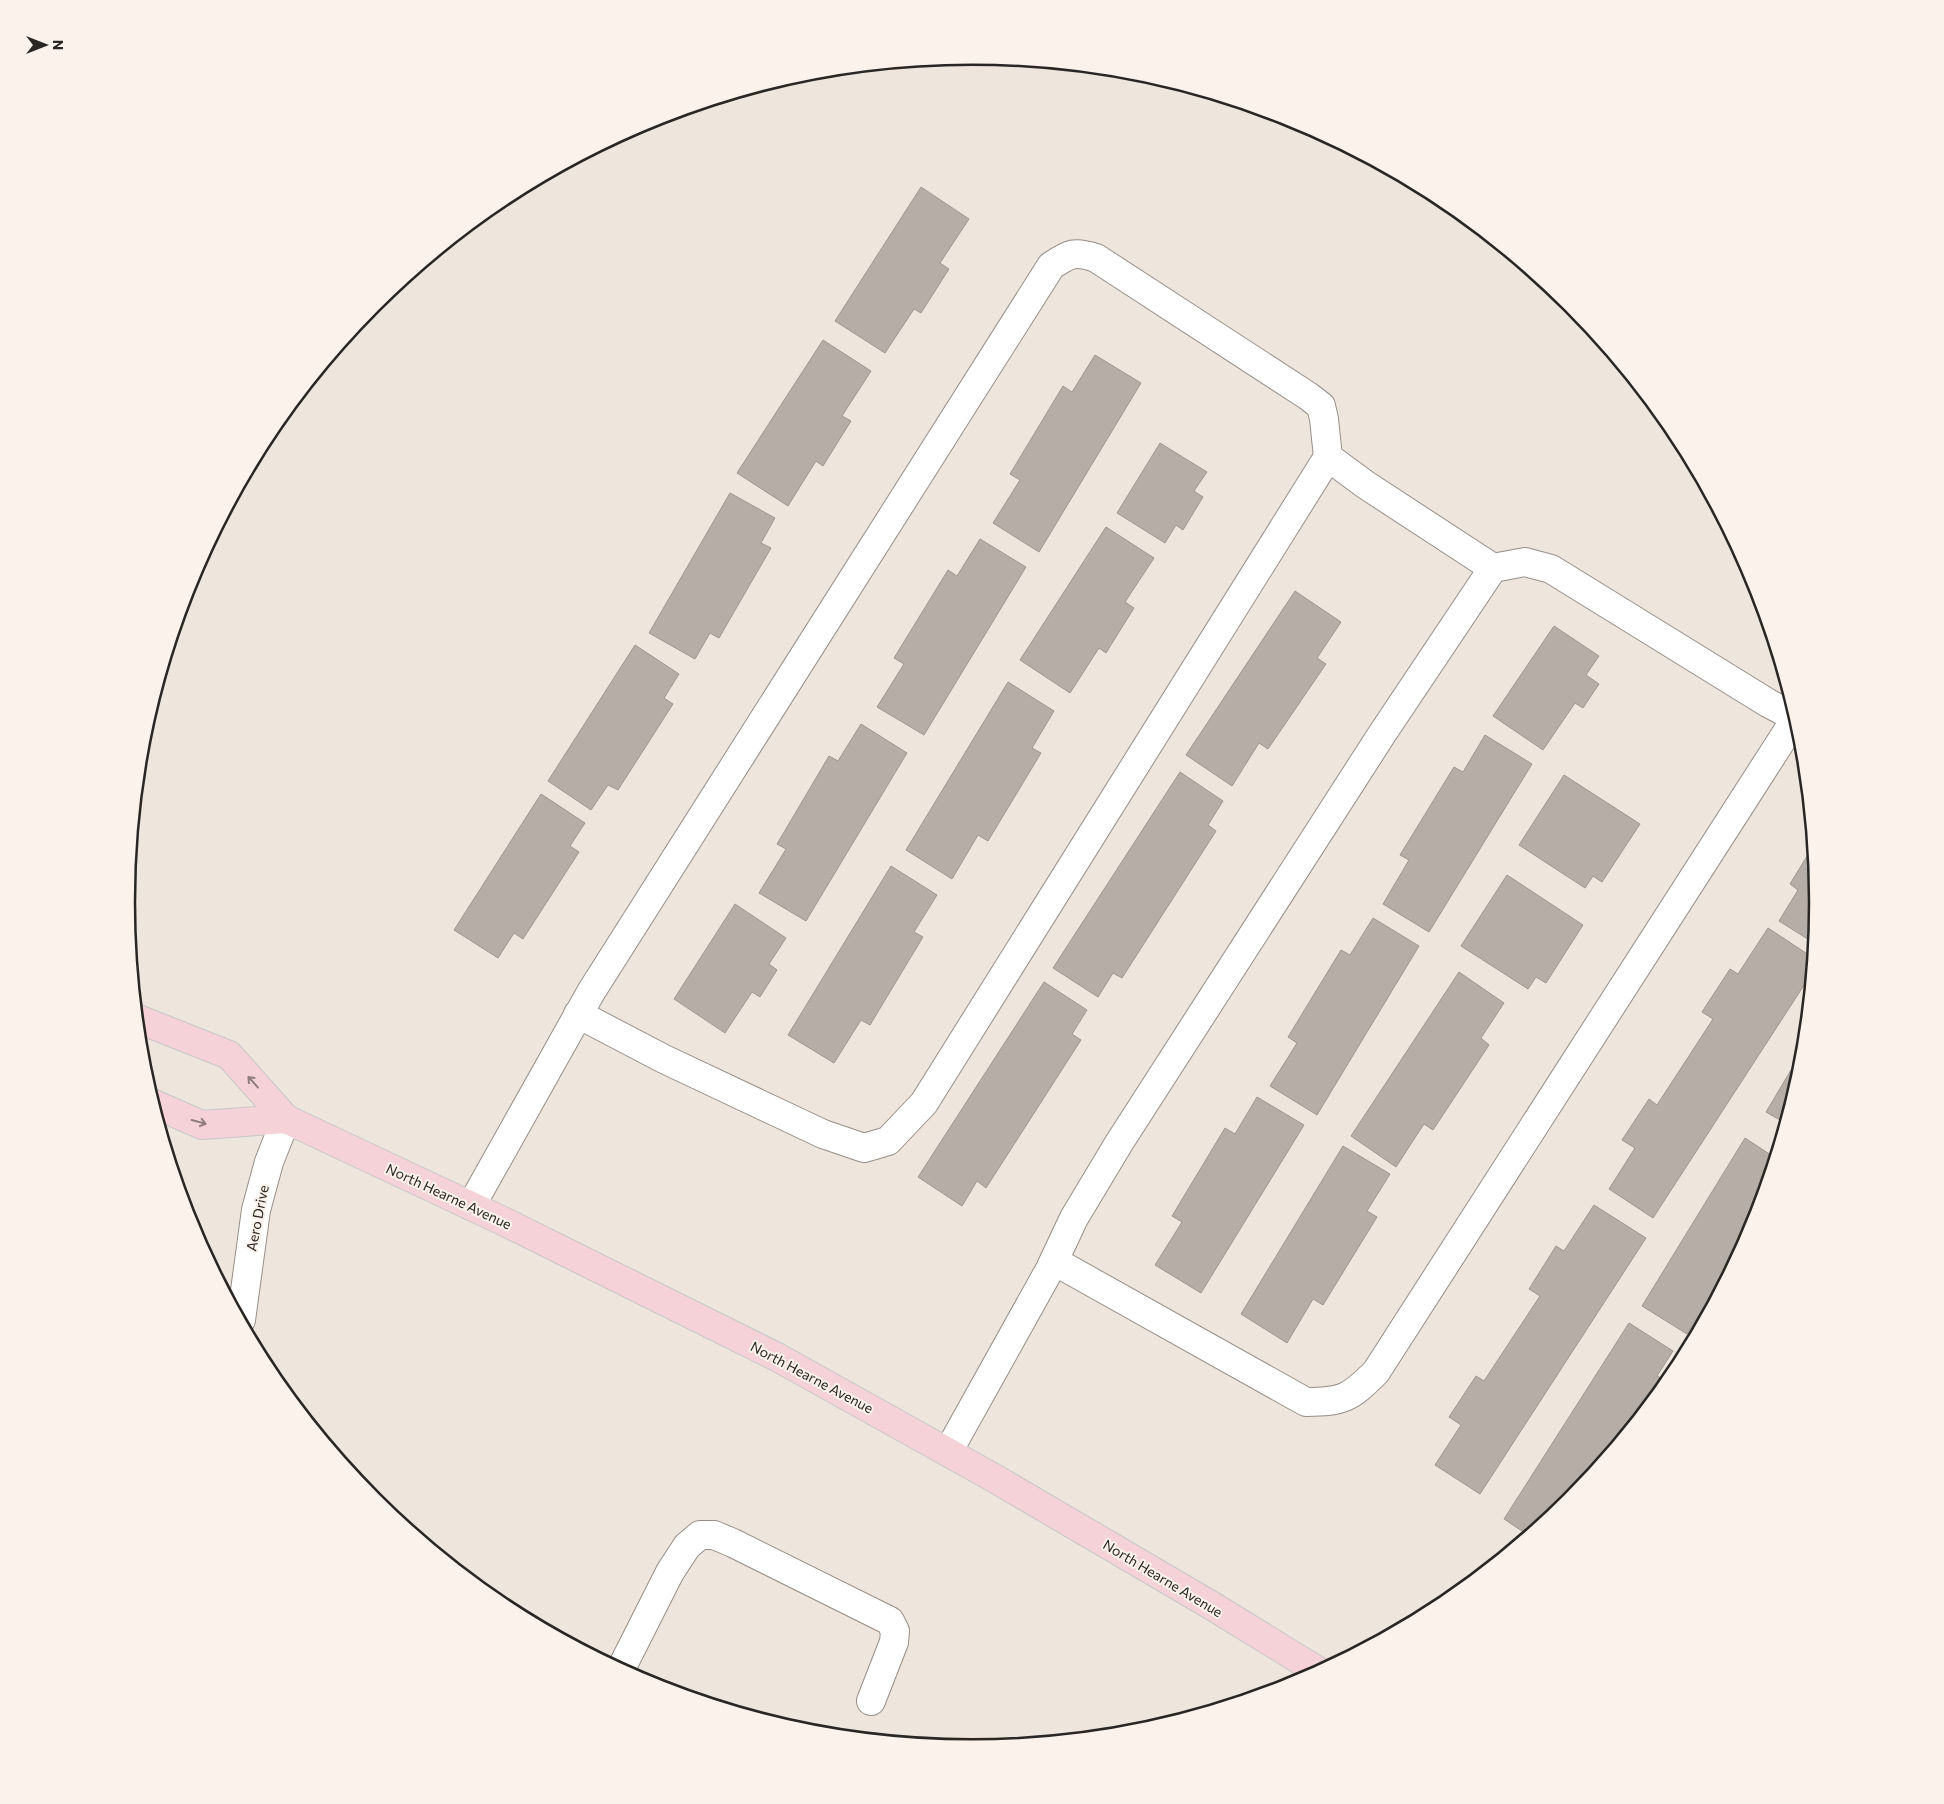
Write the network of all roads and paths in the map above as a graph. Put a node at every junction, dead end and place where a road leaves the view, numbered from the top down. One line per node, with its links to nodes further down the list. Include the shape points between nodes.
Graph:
1 (1328, 457): 2 (street); 5 (street, via 924,1103 888,1141 864,1148 823,1134 664,1059); 5 (street, via 1321,406 1308,396 1096,258 1068,255 1052,266)
2 (1493, 568): 3 (street, via 1524,562 1551,569); 10 (street, via 1382,734 1119,1143 1074,1218)
3 (1787, 713)
4 (1790, 727): 10 (street, via 1376,1372 1356,1392 1332,1402 1306,1402)
5 (578, 1014): 9 (street)
6 (144, 1021): 8 (main road, North Hearne Avenue, one-way to 6, via 228,1055)
7 (161, 1107): 8 (main road, one-way to 8, via 202,1125)
8 (286, 1118): 9 (main road, North Hearne Avenue); 11 (street, Aero Drive, via 269,1162 256,1210)
9 (471, 1206): 12 (main road, North Hearne Avenue, via 777,1357)
10 (1054, 1261): 12 (street)
11 (242, 1311)
12 (948, 1452): 14 (main road, North Hearne Avenue)
13 (624, 1663): 15 (street, via 670,1572 687,1546 700,1535 714,1535 890,1621 895,1631 894,1642)
14 (1311, 1667)
15 (871, 1701)

